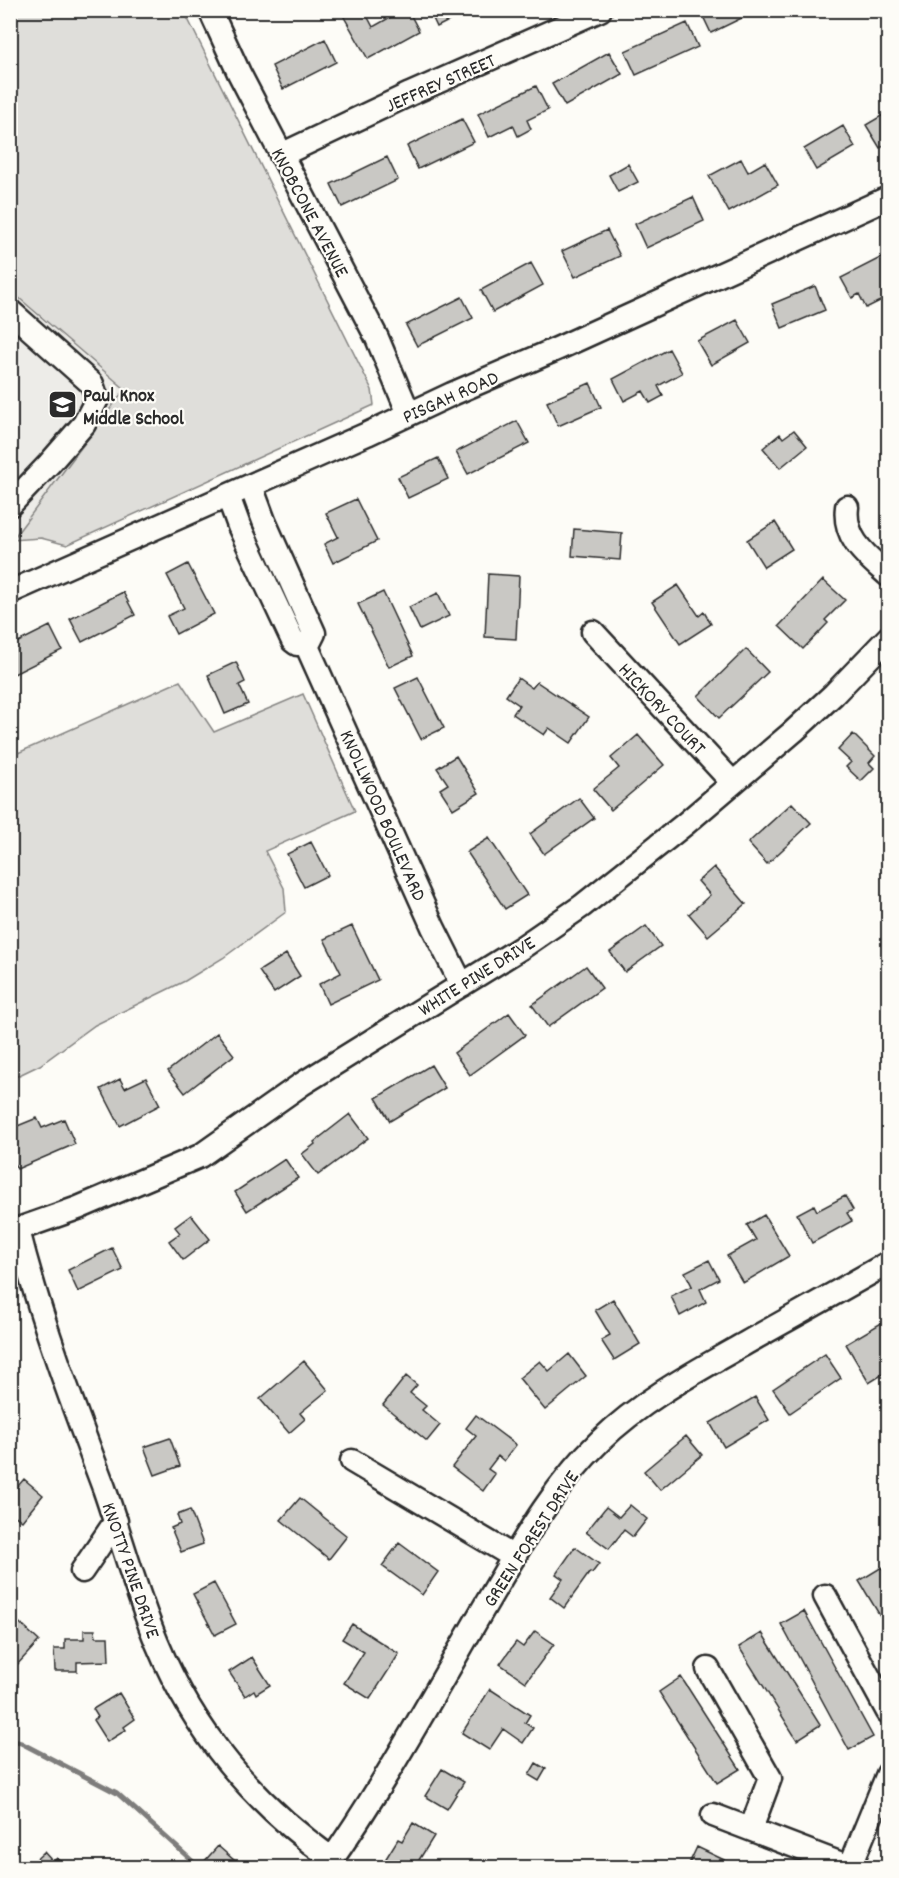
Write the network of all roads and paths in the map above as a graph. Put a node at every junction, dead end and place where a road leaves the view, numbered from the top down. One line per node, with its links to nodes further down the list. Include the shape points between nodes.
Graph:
1 (210, 10): 3 (street, KNOBCONE AVENUE)
2 (600, 10): 3 (street, JEFFREY STREET)
3 (281, 155): 6 (street, KNOBCONE AVENUE, via 377,338)
4 (888, 198): 6 (street, PISGAH ROAD)
5 (10, 311): 9 (street, via 92,384 97,399 84,424)
6 (409, 414): 7 (street, PISGAH ROAD)
7 (251, 486): 8 (street, PISGAH ROAD); 15 (street, KNOLLWOOD BOULEVARD, via 314,633)
8 (228, 496): 12 (street, PISGAH ROAD); 15 (street, KNOLLWOOD BOULEVARD, via 293,641)
9 (10, 505)
10 (847, 507): 11 (street, via 850,535)
11 (888, 576)
12 (10, 592)
13 (593, 632): 16 (street, HICKORY COURT)
14 (888, 638): 16 (street, WHITE PINE DRIVE, via 834,694)
15 (306, 644): 17 (street, KNOLLWOOD BOULEVARD)
16 (733, 783): 17 (street, WHITE PINE DRIVE, via 582,906)
17 (462, 985): 18 (street, WHITE PINE DRIVE, via 302,1084 200,1156)
18 (14, 1231): 21 (street, KNOTTY PINE DRIVE)
19 (888, 1263): 22 (street, GREEN FOREST DRIVE, via 700,1369 622,1421 558,1489)
20 (352, 1461): 22 (street)
21 (116, 1521): 23 (street); 30 (street, KNOTTY PINE DRIVE, via 157,1642 207,1736 248,1788)
22 (514, 1557): 30 (street, GREEN FOREST DRIVE, via 375,1794)
23 (82, 1571)
24 (825, 1596): 26 (street)
25 (708, 1669): 29 (street, via 770,1778)
26 (888, 1712)
27 (888, 1774): 31 (street)
28 (714, 1815): 29 (street)
29 (751, 1829): 31 (street)
30 (329, 1863)
31 (851, 1867)

